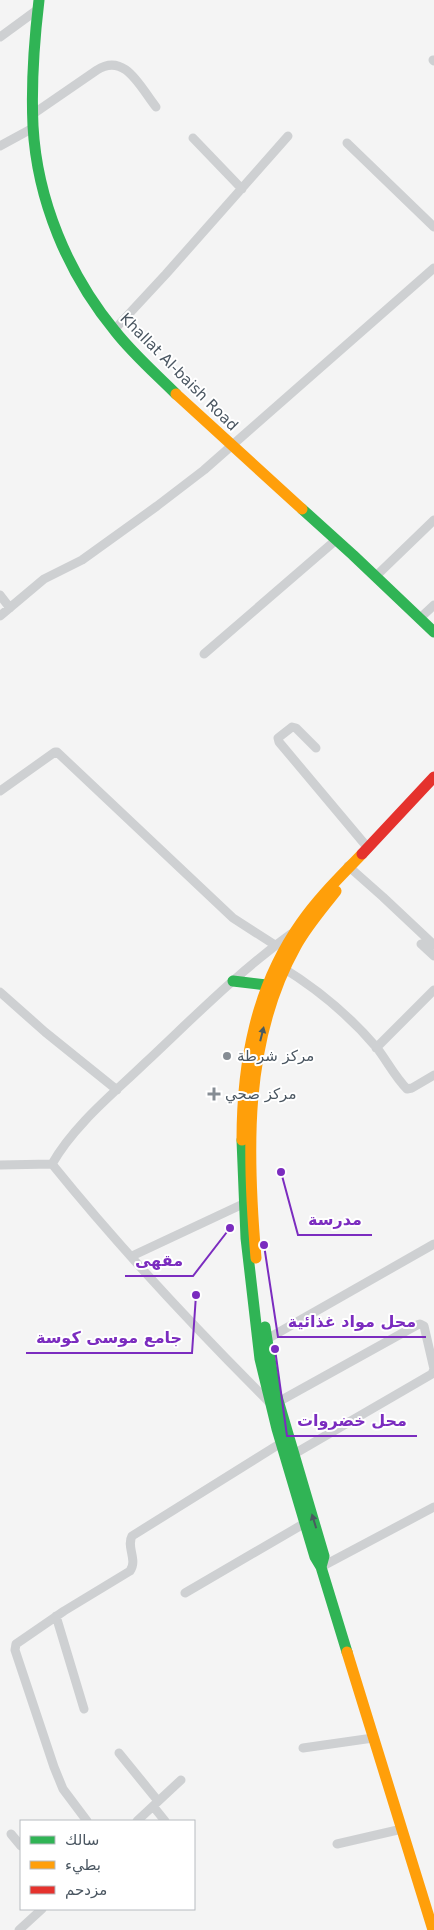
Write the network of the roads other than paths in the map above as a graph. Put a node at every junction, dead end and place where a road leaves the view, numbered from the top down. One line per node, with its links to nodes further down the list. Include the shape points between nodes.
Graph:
1 (38, 5): 2 (street); 4 (street, Khallat Al-baish Road)
2 (0, 37)
3 (156, 107): 4 (street, via 126,69 112,64 105,65)
4 (33, 114): 5 (street, Khallat Al-baish Road)
5 (33, 128): 9 (street); 13 (street, Khallat Al-baish Road, via 49,211 70,260)
6 (288, 136): 10 (street)
7 (193, 138): 10 (street)
8 (347, 143): 11 (street)
9 (0, 146)
10 (242, 189): 13 (street)
11 (434, 227)
12 (434, 268): 14 (street)
13 (114, 330): 14 (street, Khallat Al-baish Road)
14 (232, 447): 16 (street, Khallat Al-baish Road); 20 (street, via 157,506 82,560 44,579)
15 (434, 520): 17 (street)
16 (336, 540): 17 (street, Khallat Al-baish Road); 24 (street)
17 (376, 576): 22 (street, Khallat Al-baish Road)
18 (0, 595): 20 (street)
19 (434, 605): 22 (street)
20 (10, 608): 21 (street)
21 (0, 616)
22 (419, 619): 23 (street, Khallat Al-baish Road)
23 (434, 632)
24 (204, 654)
25 (316, 748): 28 (street, via 292,726 278,738)
26 (434, 777): 28 (street)
27 (0, 791): 32 (street, via 58,752 233,918)
28 (364, 852): 29 (street)
29 (351, 868): 30 (street); 33 (street); 35 (street)
30 (293, 932): 32 (street); 35 (street)
31 (421, 944): 34 (street)
32 (275, 945): 36 (street)
33 (434, 945)
34 (434, 956)
35 (280, 966): 37 (street); 40 (street, via 320,993); 41 (street, one-way to 35)
36 (233, 981): 37 (street); 43 (street)
37 (266, 984): 41 (street, via 256,1014)
38 (434, 990): 40 (street)
39 (0, 992): 43 (street)
40 (376, 1048): 42 (street, via 407,1089)
41 (251, 1062): 46 (street, via 243,1092)
42 (434, 1075)
43 (117, 1090): 44 (street, via 70,1137)
44 (52, 1164): 45 (street); 49 (street)
45 (0, 1165)
46 (247, 1177): 47 (street); 50 (street)
47 (243, 1204): 49 (street); 51 (street, via 246,1244)
48 (434, 1244): 50 (street)
49 (132, 1256): 52 (street, via 191,1322)
50 (267, 1339): 51 (street)
51 (269, 1383): 52 (street)
52 (274, 1402): 53 (street); 54 (street); 54 (street, via 417,1325 424,1326 434,1369 432,1374)
53 (281, 1443): 56 (street); 59 (street, via 132,1536 134,1564 130,1571)
54 (294, 1454): 57 (street, one-way to 54, via 324,1556)
55 (434, 1507): 57 (street)
56 (305, 1523): 57 (street, via 315,1557); 58 (street)
57 (322, 1567): 61 (street)
58 (185, 1593)
59 (56, 1616): 60 (street); 66 (street, via 23,1638 16,1644 16,1650 63,1789)
60 (84, 1708)
61 (374, 1738): 62 (street); 69 (street)
62 (303, 1748)
63 (119, 1753): 65 (street)
64 (181, 1780): 65 (street)
65 (155, 1804): 67 (street); 68 (street)
66 (86, 1820)
67 (138, 1820)
68 (164, 1820)
69 (402, 1829): 71 (street); 74 (street)
70 (11, 1834): 72 (street)
71 (337, 1844)
72 (20, 1845)
73 (41, 1910): 75 (street)
74 (430, 1929)
75 (19, 1930)

